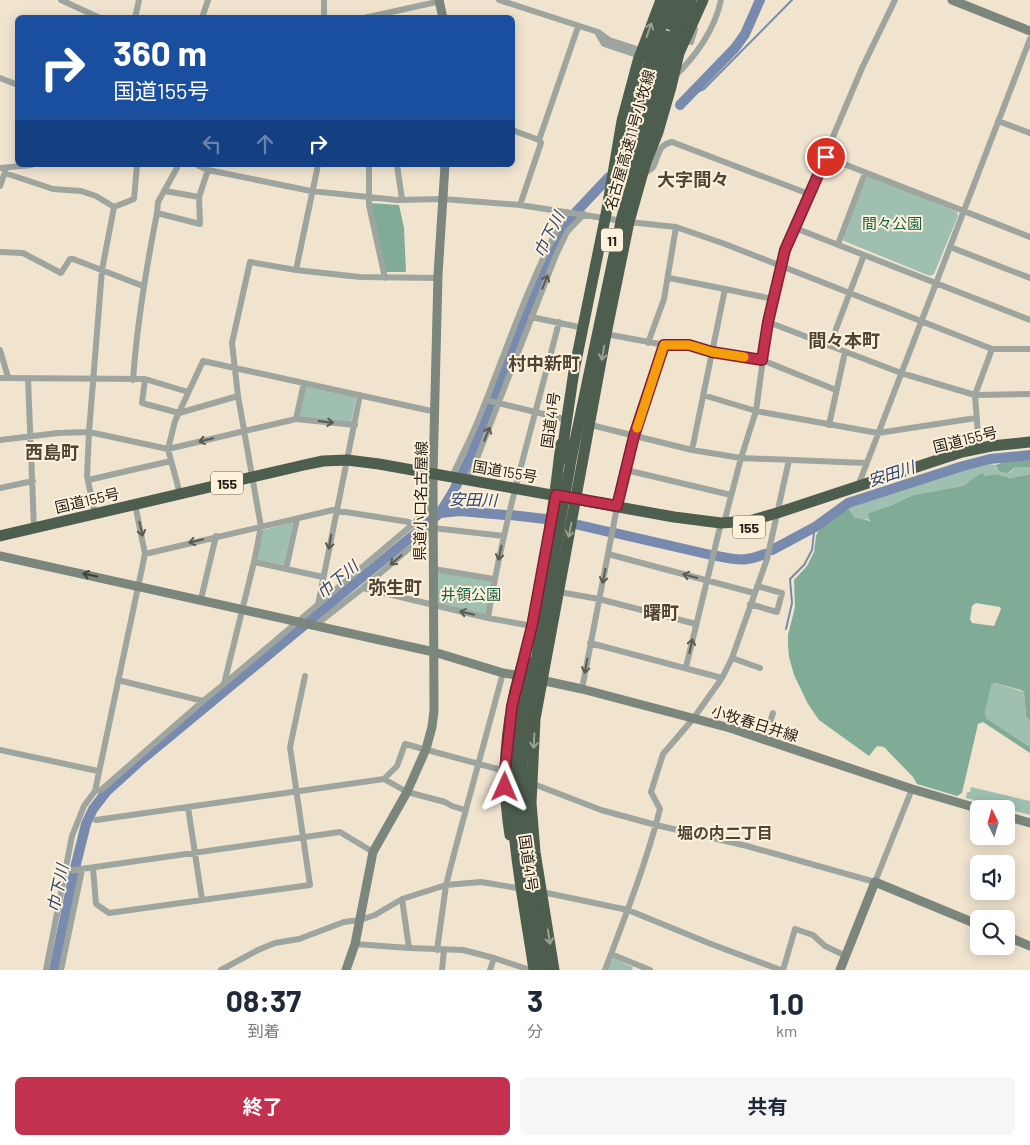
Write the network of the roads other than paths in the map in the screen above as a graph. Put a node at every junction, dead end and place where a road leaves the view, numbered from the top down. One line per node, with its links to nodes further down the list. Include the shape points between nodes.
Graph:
1 (61, 0): 15 (street)
2 (139, 0): 16 (street)
3 (208, 0): 17 (street)
4 (324, 0): 18 (street)
5 (499, 0): 21 (street)
6 (685, 0): 88 (highway, 名古屋高速11号小牧線 / 11, bridge, via 622,217)
7 (691, 0): 29 (highway, 国道41号)
8 (703, 0): 88 (highway, bridge, via 679,53 658,132 637,185)
9 (709, 0): 25 (street)
10 (721, 0): 29 (street, via 696,55)
11 (895, 0): 34 (street, via 862,68)
12 (952, 0): 22 (main road)
13 (440, 1): 19 (street); 20 (main road)
14 (670, 1): 26 (highway, 国道41号); 138 (highway, 11, bridge, via 671,25 636,134); 138 (highway, one-way to 14, bridge, via 564,438 574,371 622,121 638,61)
15 (94, 15)
16 (136, 15)
17 (203, 15)
18 (324, 15)
19 (375, 15)
20 (442, 15)
21 (578, 27): 23 (street); 33 (street)
22 (1030, 31)
23 (598, 32): 26 (street); 26 (street, via 604,44)
24 (1030, 39): 30 (street)
25 (691, 42)
26 (646, 55): 61 (highway, 国道41号, via 631,130)
27 (0, 78): 28 (street)
28 (15, 84)
29 (667, 84): 46 (highway, 国道41号)
30 (998, 121): 32 (street); 57 (street)
31 (515, 131): 33 (street)
32 (1030, 133)
33 (539, 140): 55 (street, via 541,143)
34 (826, 157): 45 (street); 50 (street)
35 (20, 167): 43 (street)
36 (137, 167): 56 (street, via 134,199)
37 (177, 167): 48 (street)
38 (201, 167): 44 (street)
39 (318, 167): 49 (street)
40 (369, 167): 52 (street)
41 (397, 167): 54 (street)
42 (445, 167): 53 (main road, 県道小口名古屋線)
43 (4, 170): 47 (street); 56 (street, via 53,189 81,191 96,196)
44 (208, 170): 49 (street); 51 (street)
45 (866, 173): 57 (street); 66 (street)
46 (643, 174): 50 (street, via 652,168 658,151 672,142); 62 (highway, 国道41号)
47 (0, 186)
48 (165, 191): 51 (street); 59 (street, via 158,202)
49 (312, 191): 52 (street); 72 (street)
50 (809, 194): 64 (street)
51 (199, 197): 59 (street, via 200,224)
52 (370, 197): 54 (street); 73 (street)
53 (443, 199): 54 (street); 55 (street); 74 (main road, 県道小口名古屋線)
54 (402, 200)
55 (520, 204): 58 (street)
56 (114, 207): 71 (street)
57 (963, 211): 65 (street); 67 (street)
58 (567, 212): 60 (street); 114 (street, via 542,262)
59 (156, 214): 78 (street)
60 (584, 214): 61 (street); 82 (street, one-way to 60, via 567,232)
61 (602, 218): 62 (street); 87 (highway, 国道41号)
62 (629, 222): 63 (street); 88 (highway, 国道41号)
63 (676, 227): 70 (street); 75 (street)
64 (795, 228): 66 (street); 70 (street)
65 (1030, 237)
66 (838, 244): 69 (street)
67 (950, 247): 76 (street); 77 (street)
68 (0, 252): 71 (street, via 23,252 61,273 70,259)
69 (864, 255): 77 (street); 80 (street)
70 (781, 267): 80 (street); 81 (street)
71 (102, 270): 78 (street); 103 (street)
72 (296, 270): 73 (street); 98 (street, via 250,262 232,343)
73 (385, 278): 74 (street)
74 (438, 278): 117 (main road, 県道小口名古屋線)
75 (669, 278): 79 (street); 89 (street)
76 (1030, 278)
77 (937, 283): 83 (street); 86 (street)
78 (143, 286): 104 (street)
79 (725, 289): 81 (street); 95 (street)
80 (849, 293): 86 (street); 91 (street)
81 (773, 299): 85 (street)
82 (531, 318): 84 (street); 115 (street)
83 (1030, 320)
84 (559, 322): 87 (street); 119 (street)
85 (768, 322): 91 (street); 97 (street)
86 (921, 322): 92 (street); 99 (street)
87 (579, 327): 122 (highway, 国道41号)
88 (601, 333): 89 (street); 124 (highway, 国道41号, one-way to 124); 262 (highway, 名古屋高速11号小牧線 / 11, bridge, via 562,508 524,739 523,813)
89 (648, 343): 90 (street)
90 (664, 345): 95 (street, via 689,345); 129 (street)
91 (830, 345): 96 (street)
92 (992, 349): 93 (street); 112 (street)
93 (1030, 349)
94 (0, 350): 101 (street)
95 (712, 352): 97 (street); 111 (street)
96 (845, 352): 99 (street); 107 (street)
97 (762, 360): 107 (street); 116 (street)
98 (234, 368): 106 (street); 108 (street, via 203,361); 113 (street)
99 (901, 373): 112 (street); 128 (street)
100 (0, 378): 101 (street)
101 (8, 378): 102 (street)
102 (28, 378): 103 (street); 130 (street)
103 (94, 379): 104 (street); 127 (street)
104 (134, 380): 105 (street)
105 (145, 380): 108 (street); 118 (street, via 142,404)
106 (304, 383): 110 (street); 121 (street)
107 (836, 390): 123 (street)
108 (188, 392): 118 (street)
109 (1030, 394): 112 (street)
110 (360, 395): 117 (street); 125 (street)
111 (703, 395): 116 (street); 136 (street)
112 (975, 395): 120 (street)
113 (238, 396): 118 (street); 126 (street)
114 (486, 400): 115 (street); 147 (street)
115 (498, 404): 119 (street); 147 (street, one-way to 115)
116 (756, 411): 123 (street); 137 (street)
117 (436, 412): 144 (main road, 県道小口名古屋線)
118 (179, 413): 133 (street)
119 (536, 413): 122 (street); 151 (street)
120 (976, 418): 128 (street); 134 (street)
121 (296, 419): 125 (street, one-way to 125); 126 (street)
122 (564, 419): 154 (highway, 国道41号)
123 (829, 424): 128 (street)
124 (590, 425): 129 (street); 155 (highway, 国道41号)
125 (355, 426): 142 (street)
126 (244, 431): 133 (street, one-way to 133); 146 (street)
127 (89, 432): 130 (street); 133 (street); 145 (street)
128 (878, 432): 141 (street)
129 (634, 436): 136 (street); 143 (street)
130 (31, 437): 131 (street); 148 (street)
131 (0, 440)
132 (1030, 442): 134 (highway, 国道155号 / 155)
133 (168, 448): 140 (street)
134 (979, 448): 149 (highway, 国道155号 / 155)
135 (1030, 448): 161 (highway, 国道155号 / 155, via 969,457)
136 (692, 450): 137 (street)
137 (741, 458): 139 (street); 153 (street)
138 (565, 459): 197 (highway, 11)
139 (789, 460): 141 (street); 161 (street)
140 (171, 461): 145 (street); 152 (street)
141 (866, 462): 149 (street)
142 (346, 463): 144 (highway, 国道155号 / 155, via 379,464); 146 (highway, 国道155号 / 155, via 324,461); 158 (street)
143 (626, 470): 153 (street); 159 (street)
144 (433, 477): 147 (highway, 国道155号 / 155); 156 (main road, 県道小口名古屋線)
145 (88, 480): 160 (street)
146 (254, 480): 152 (highway, 国道155号 / 155); 157 (highway, 国道155号 / 155); 165 (street)
147 (459, 480): 151 (highway, 国道155号 / 155)
148 (33, 481): 150 (street); 166 (street)
149 (858, 486): 161 (highway, 国道155号 / 155)
150 (0, 488)
151 (514, 491): 154 (highway, 国道155号 / 155); 170 (street)
152 (180, 494): 157 (highway, 国道155号 / 155)
153 (731, 495): 164 (street)
154 (555, 498): 155 (highway, 国道155号 / 155); 195 (highway, 国道41号)
155 (576, 502): 159 (highway, 国道155号 / 155); 184 (highway, 国道41号, one-way to 184)
156 (433, 504): 163 (street); 167 (main road, 県道小口名古屋線)
157 (136, 507): 160 (highway, 国道155号 / 155); 171 (highway, 国道155号 / 155); 172 (street, one-way to 172)
158 (336, 510): 162 (street); 163 (street); 178 (street, one-way to 178)
159 (617, 510): 164 (highway, 国道155号 / 155, via 703,528); 173 (street)
160 (95, 514): 166 (highway, 国道155号 / 155)
161 (777, 516): 164 (highway, 国道155号 / 155, via 748,527); 183 (street, via 767,559)
162 (297, 519): 165 (street); 176 (street)
163 (412, 525): 188 (street)
164 (722, 525): 180 (street)
165 (261, 527): 169 (street); 175 (street)
166 (34, 528): 168 (highway, 国道155号 / 155)
167 (433, 528): 170 (street); 177 (main road, 県道小口名古屋線); 182 (street, one-way to 182)
168 (0, 536)
169 (216, 536): 172 (street, one-way to 172); 185 (street)
170 (504, 536): 179 (street, one-way to 179)
171 (0, 542)
172 (145, 554): 181 (street)
173 (608, 554): 180 (street, one-way to 173); 186 (street, one-way to 186)
174 (0, 556): 181 (main road, 小牧春日井線, one-way to 174)
175 (254, 562): 176 (street); 190 (street)
176 (286, 569): 178 (street)
177 (434, 569): 179 (street); 189 (main road, 県道小口名古屋線)
178 (324, 577): 188 (street)
179 (494, 580): 191 (street)
180 (708, 580): 183 (street); 193 (street)
181 (138, 586): 185 (main road, 小牧春日井線); 206 (street)
182 (363, 588): 189 (street); 194 (street)
183 (755, 589): 187 (street); 187 (street, via 782,593 777,612)
184 (559, 592): 186 (street); 207 (highway, 国道41号)
185 (201, 599): 190 (main road, 小牧春日井線)
186 (599, 599): 193 (street); 196 (street)
187 (750, 604): 199 (street)
188 (318, 605): 192 (street)
189 (434, 605): 191 (street, one-way to 189); 198 (main road, 県道小口名古屋線)
190 (242, 608): 192 (main road, 小牧春日井線); 208 (street)
191 (488, 618): 195 (street)
192 (299, 621): 194 (main road, 小牧春日井線); 208 (street)
193 (696, 624): 200 (street, one-way to 193)
194 (316, 625): 198 (main road, 小牧春日井線)
195 (532, 626): 203 (highway, 国道41号)
196 (590, 643): 200 (street); 209 (street, one-way to 209)
197 (532, 649): 261 (highway, 11, bridge, via 514,736 512,789 515,842); 262 (highway, bridge, via 518,732 516,773 524,866)
198 (434, 652): 202 (main road, 小牧春日井線); 214 (main road, 県道小口名古屋線, via 434,711)
199 (732, 658): 201 (street); 205 (street)
200 (686, 668): 205 (street)
201 (760, 668)
202 (503, 673): 203 (main road, 小牧春日井線); 216 (street)
203 (519, 675): 207 (main road, 小牧春日井線); 217 (highway, 国道41号)
204 (305, 676): 223 (street, via 290,747)
205 (722, 678): 212 (street)
206 (118, 680): 210 (street); 218 (street)
207 (542, 680): 209 (main road, 小牧春日井線); 220 (highway, 国道41号, one-way to 220, via 535,719)
208 (224, 684): 210 (street)
209 (582, 688): 212 (main road, 小牧春日井線)
210 (203, 701): 222 (street, via 101,790)
211 (773, 713): 213 (street)
212 (693, 719): 213 (main road, 小牧春日井線); 231 (street, via 663,754 651,792 660,809)
213 (765, 738): 221 (main road, 小牧春日井線)
214 (426, 749): 216 (street); 219 (street, via 405,744 397,766); 224 (main road, 県道小口名古屋線)
215 (0, 750): 218 (street)
216 (477, 764): 217 (street); 227 (street)
217 (505, 770): 240 (highway, 国道41号, via 507,817)
218 (98, 771): 222 (street)
219 (384, 779): 223 (street); 224 (street)
220 (531, 783): 231 (street, via 588,806); 241 (highway, 国道41号, via 535,852)
221 (912, 789): 225 (main road, 小牧春日井線); 238 (street)
222 (95, 791): 237 (street, via 84,806 72,836)
223 (296, 792): 226 (street); 232 (street)
224 (407, 792): 227 (street); 233 (main road, 県道小口名古屋線)
225 (970, 806)
226 (188, 807): 229 (street); 234 (street)
227 (465, 810): 239 (street)
228 (1015, 819): 230 (main road)
229 (96, 820)
230 (1030, 823)
231 (656, 825): 238 (street, via 747,846); 244 (street)
232 (304, 838): 233 (street, via 340,832); 234 (street); 243 (street, via 310,884)
233 (372, 852): 245 (main road, 県道小口名古屋線)
234 (195, 853): 235 (street); 243 (street)
235 (93, 868): 236 (street); 243 (street, via 96,904 109,913)
236 (81, 870): 237 (street); 256 (street)
237 (68, 871): 255 (street)
238 (875, 882): 246 (main road); 253 (main road)
239 (446, 885): 240 (street, via 482,882); 242 (street); 251 (street)
240 (517, 888): 261 (highway, 国道41号)
241 (542, 892): 244 (street); 263 (highway, 国道41号, one-way to 263)
242 (402, 899): 245 (street); 250 (street)
243 (202, 900)
244 (628, 910): 252 (street); 266 (street)
245 (360, 920): 248 (main road, 県道小口名古屋線); 257 (street, via 276,943)
246 (970, 921)
247 (1015, 940): 249 (main road)
248 (355, 944): 250 (street); 258 (main road, 県道小口名古屋線)
249 (1030, 946)
250 (409, 948): 251 (street)
251 (440, 950): 254 (street, via 462,950); 259 (street)
252 (611, 954): 264 (street); 265 (street)
253 (846, 956): 266 (street, via 825,946 813,935 795,929); 267 (main road)
254 (494, 958): 260 (street); 261 (street)
255 (46, 970)
256 (61, 970)
257 (221, 970)
258 (346, 970)
259 (442, 970)
260 (490, 970)
261 (532, 970)
262 (542, 970)
263 (554, 970)
264 (605, 970)
265 (650, 970)
266 (782, 970)
267 (840, 970)

